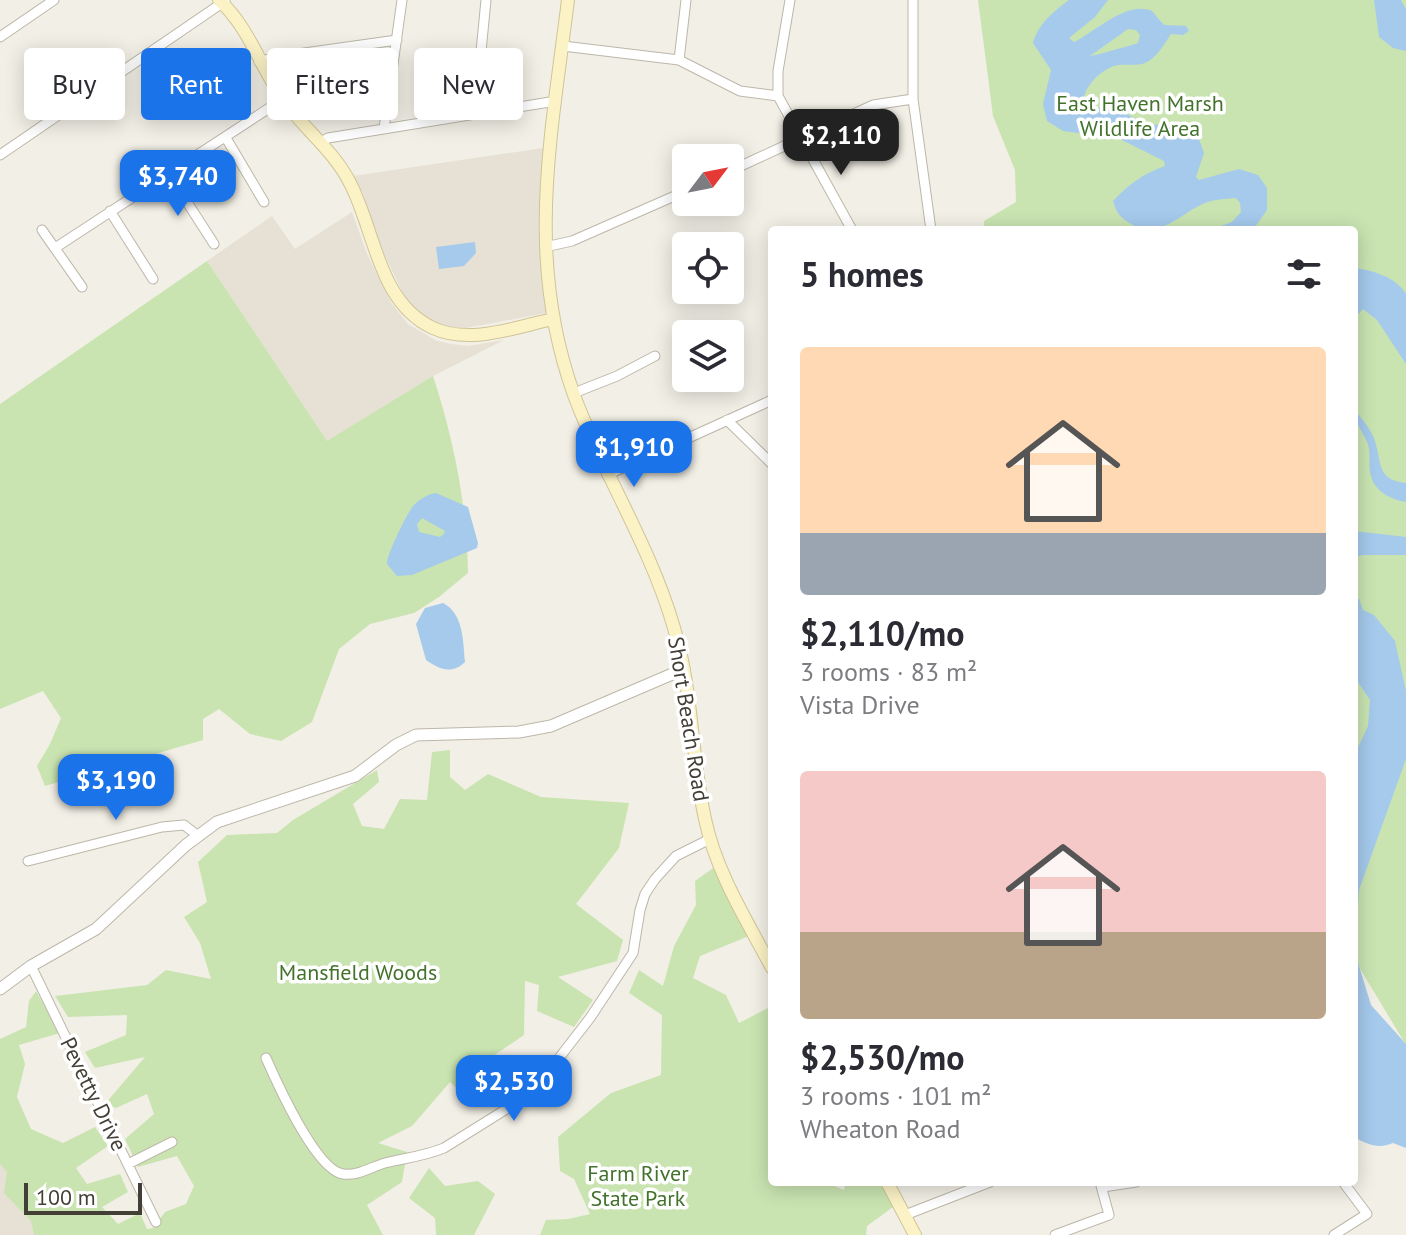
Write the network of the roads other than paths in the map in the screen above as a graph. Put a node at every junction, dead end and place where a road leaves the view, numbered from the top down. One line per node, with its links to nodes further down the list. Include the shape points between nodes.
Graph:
1 (54, 0): 9 (street)
2 (402, 0): 10 (street)
3 (486, 0): 12 (street)
4 (568, 0): 11 (main road, Short Beach Road)
5 (686, 0): 13 (street)
6 (790, 0): 16 (street)
7 (913, 0): 17 (street)
8 (223, 1): 14 (main road, via 241,23); 27 (street)
9 (0, 37)
10 (397, 40): 14 (street); 23 (street)
11 (563, 46): 13 (street); 18 (main road, Short Beach Road)
12 (481, 48)
13 (679, 60): 16 (street, via 740,91)
14 (259, 62): 15 (main road)
15 (267, 74)
16 (778, 96): 25 (street)
17 (913, 99): 25 (street, via 873,105); 34 (street)
18 (556, 101): 19 (street); 37 (main road, Short Beach Road, via 547,165)
19 (523, 106)
20 (267, 110): 24 (street)
21 (299, 120): 26 (main road)
22 (433, 120): 23 (street)
23 (384, 128): 26 (street)
24 (226, 138): 29 (street); 31 (street)
25 (802, 139): 28 (street); 33 (street)
26 (321, 142): 41 (main road, via 350,183 396,295 420,321 447,333 476,335)
27 (0, 155)
28 (744, 165)
29 (169, 174): 32 (street); 36 (street)
30 (672, 197): 37 (street, via 572,241)
31 (264, 202)
32 (110, 211): 38 (street); 39 (street)
33 (850, 226)
34 (930, 226)
35 (42, 230): 38 (street)
36 (214, 244)
37 (545, 247): 41 (main road, Short Beach Road)
38 (55, 248): 40 (street)
39 (153, 279)
40 (82, 287)
41 (553, 319): 43 (main road, Short Beach Road)
42 (655, 356): 43 (street)
43 (574, 393): 47 (main road, Short Beach Road)
44 (768, 402): 45 (street)
45 (727, 420): 46 (street); 47 (street)
46 (768, 460)
47 (607, 475): 48 (main road, Short Beach Road, via 659,583)
48 (684, 669): 49 (street, via 551,726 416,735 355,776 230,817); 50 (main road, Short Beach Road)
49 (197, 835): 51 (street, via 176,825); 53 (street, via 110,918)
50 (710, 839): 52 (main road, Short Beach Road); 55 (street, via 676,856 655,879 640,910 633,953 532,1093 444,1148 361,1172 336,1171 314,1148)
51 (28, 861)
52 (768, 960)
53 (31, 966): 54 (street); 57 (street, Pevetty Drive)
54 (0, 989)
55 (266, 1058)
56 (172, 1142): 57 (street)
57 (128, 1164): 63 (street, Pevetty Drive)
58 (889, 1186): 62 (main road)
59 (980, 1186): 62 (street)
60 (1101, 1186): 65 (street, via 1109,1215)
61 (1346, 1186): 66 (street, via 1367,1214)
62 (905, 1215): 64 (main road)
63 (156, 1222)
64 (915, 1235)
65 (1055, 1235)
66 (1334, 1235)

